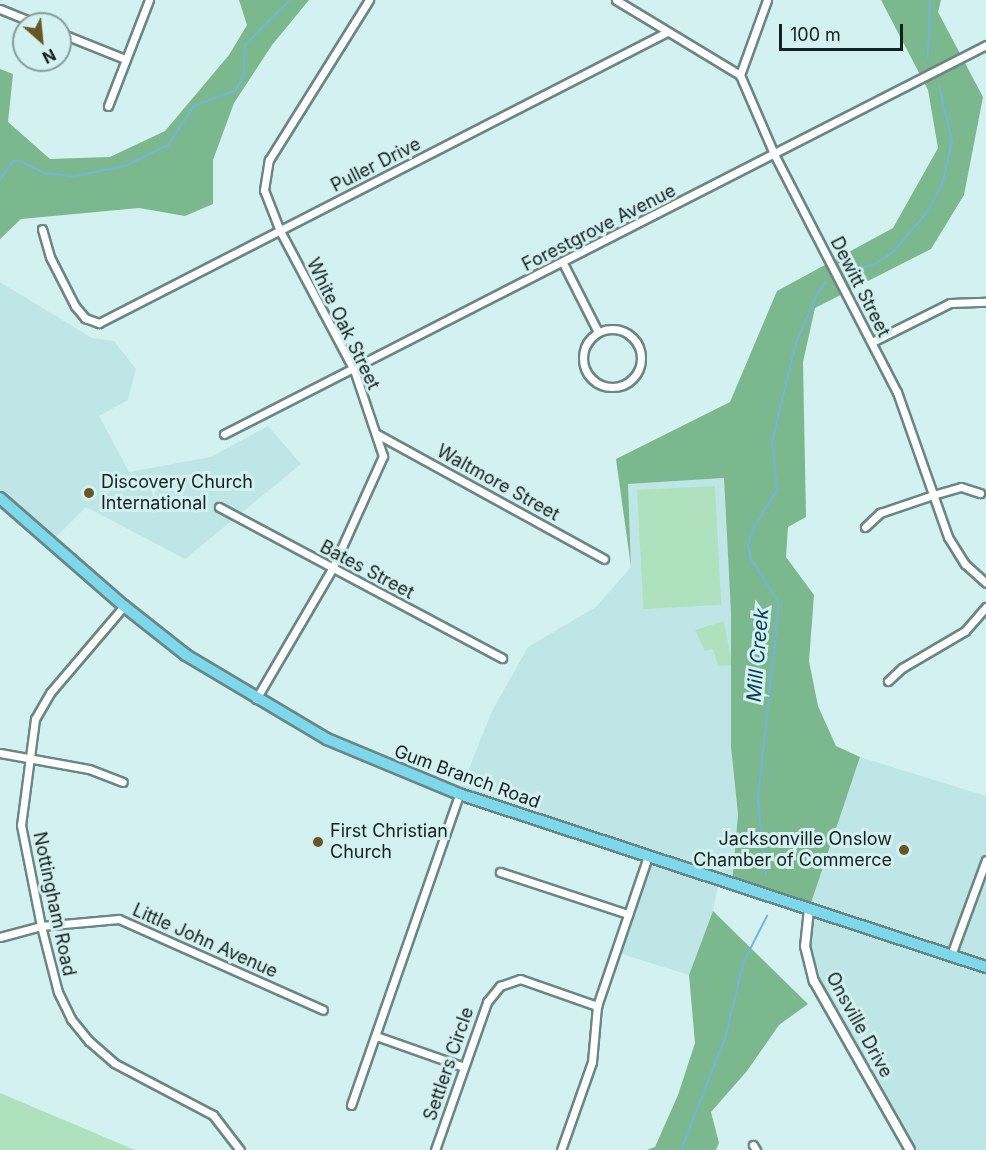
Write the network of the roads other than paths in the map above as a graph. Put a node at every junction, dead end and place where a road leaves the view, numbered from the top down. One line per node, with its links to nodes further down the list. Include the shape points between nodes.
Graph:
1 (149, 0): 8 (street)
2 (369, 0): 13 (street, White Oak Street, via 268,160 264,190)
3 (616, 0): 5 (street)
4 (767, 0): 9 (street)
5 (666, 32): 9 (street); 13 (street, Puller Drive)
6 (72, 38): 8 (street)
7 (986, 45): 11 (street, Forestgrove Avenue)
8 (125, 59): 10 (street)
9 (740, 75): 11 (street, Dewitt Street)
10 (108, 106)
11 (774, 154): 14 (street, Forestgrove Avenue); 17 (street, Dewitt Street)
12 (42, 229): 13 (street, Puller Drive, via 50,257 75,306 85,318 99,323)
13 (280, 231): 18 (street, White Oak Street)
14 (563, 263): 16 (street); 18 (street, Forestgrove Avenue)
15 (986, 302): 17 (street, via 950,303)
16 (598, 332): 16 (street, via 584,350 582,362 590,379 601,386 623,386 640,367 641,355 634,339 621,330)
17 (872, 342): 22 (street, Dewitt Street, via 897,392)
18 (354, 370): 19 (street, Forestgrove Avenue); 20 (street, White Oak Street)
19 (224, 434)
20 (377, 434): 26 (street, Waltmore Street); 27 (street, White Oak Street, via 383,456)
21 (980, 493): 22 (street, via 961,487)
22 (933, 495): 25 (street, via 880,513); 28 (street, Dewitt Street, via 948,537 965,564)
23 (0, 498): 29 (main road, Gum Branch Road)
24 (219, 507): 27 (street, Bates Street)
25 (865, 526)
26 (604, 559)
27 (332, 569): 31 (street, Bates Street); 33 (street, White Oak Street)
28 (986, 583)
29 (124, 606): 33 (main road, Gum Branch Road, via 186,655); 35 (street, Nottingham Road, via 50,693 35,719)
30 (986, 607): 32 (street, via 965,631 902,668)
31 (502, 658)
32 (888, 681)
33 (256, 699): 37 (main road, Gum Branch Road, via 327,739)
34 (0, 753): 35 (street)
35 (27, 760): 36 (street, via 51,760); 43 (street, Nottingham Road, via 21,825)
36 (123, 782)
37 (459, 794): 38 (main road, Gum Branch Road); 49 (street)
38 (648, 856): 41 (main road, Gum Branch Road); 42 (street)
39 (986, 860): 45 (street)
40 (500, 872): 42 (street)
41 (809, 909): 45 (main road, Gum Branch Road); 55 (street, Onsville Drive, via 805,946 814,981)
42 (628, 914): 47 (street)
43 (41, 926): 44 (street, Little John Avenue); 48 (street, Little John Avenue, via 119,919); 52 (street, Nottingham Road, via 58,992 71,1019 89,1041 114,1063 213,1115)
44 (0, 937)
45 (951, 955): 46 (main road, Gum Branch Road)
46 (986, 967)
47 (597, 1006): 50 (street, Settlers Circle, via 520,979 500,986 487,1002); 54 (street, via 592,1062)
48 (323, 1010)
49 (376, 1036): 50 (street); 51 (street)
50 (464, 1066): 53 (street, Settlers Circle)
51 (351, 1105)
52 (240, 1150)
53 (435, 1150)
54 (561, 1150)
55 (910, 1150)

